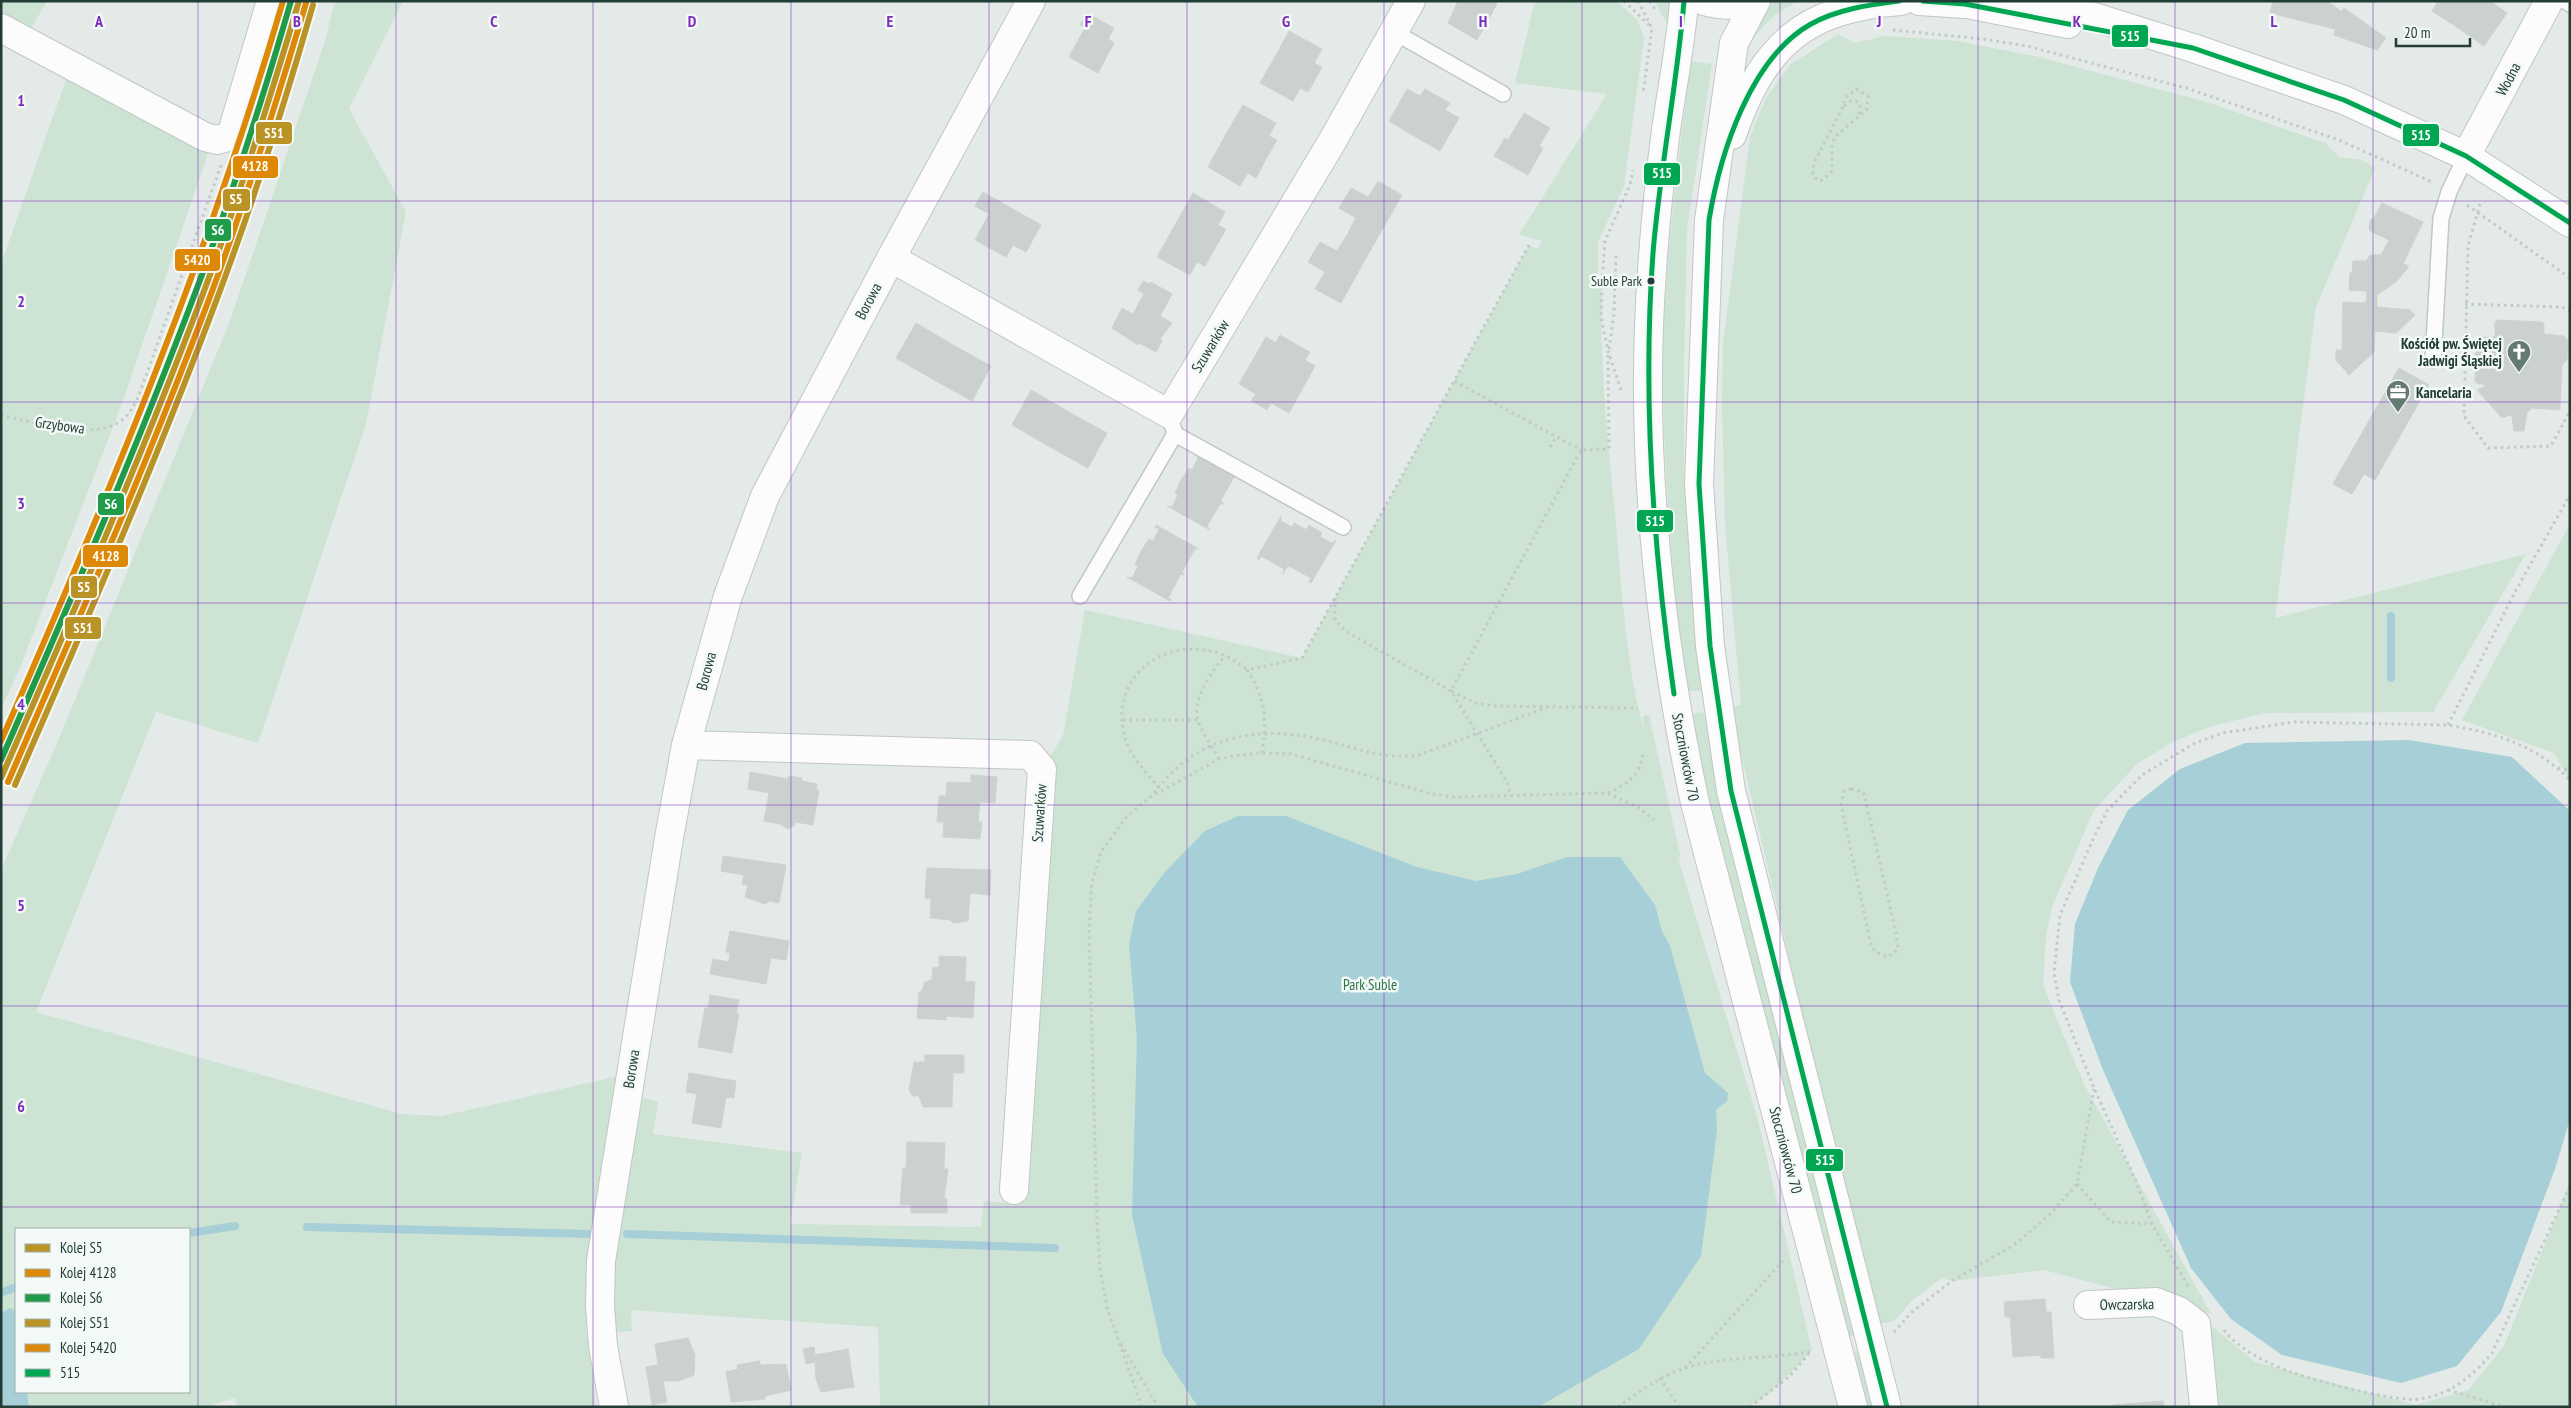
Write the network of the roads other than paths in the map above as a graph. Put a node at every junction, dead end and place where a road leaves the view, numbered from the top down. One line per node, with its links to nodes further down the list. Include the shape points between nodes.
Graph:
1 (271, 1): 15 (street, via 231,136 216,140 206,138)
2 (1031, 1): 22 (street, Borowa)
3 (1411, 1): 16 (street, Szuwarków)
4 (1684, 1): 31 (street, Stoczniowców 70, via 1682,34 1666,130 1652,271 1649,454 1667,649 1695,803)
5 (1704, 1): 6 (street, via 1720,5)
6 (1747, 1)
7 (1756, 1): 20 (street, via 1734,43)
8 (1901, 1): 20 (street, via 1870,4 1832,14 1789,39 1770,57 1743,105)
9 (1919, 1): 13 (street)
10 (2043, 1): 17 (street)
11 (2549, 1): 19 (street, Wodna)
12 (2565, 1): 14 (lane)
13 (1958, 2): 17 (street)
14 (2570, 4)
15 (1, 28)
16 (1394, 32): 18 (lane); 24 (street, Szuwarków)
17 (2193, 48): 19 (street, via 2344,100)
18 (1504, 94)
19 (2466, 156): 21 (street); 23 (lane, via 2441,218)
20 (1712, 193): 32 (street, via 1698,484 1710,646 1731,791)
21 (2570, 223)
22 (891, 258): 24 (street); 27 (street, Borowa, via 765,496 728,596)
23 (2433, 360)
24 (1172, 424): 25 (lane); 26 (lane)
25 (1343, 527)
26 (1080, 596)
27 (686, 745): 28 (street, Szuwarków, via 1030,755 1042,769); 30 (street, Borowa, via 601,1261 602,1336)
28 (1014, 1190)
29 (2088, 1305): 33 (street, Owczarska, via 2156,1302 2179,1311 2196,1324)
30 (614, 1407)
31 (1853, 1407)
32 (1887, 1407)
33 (2204, 1407)

